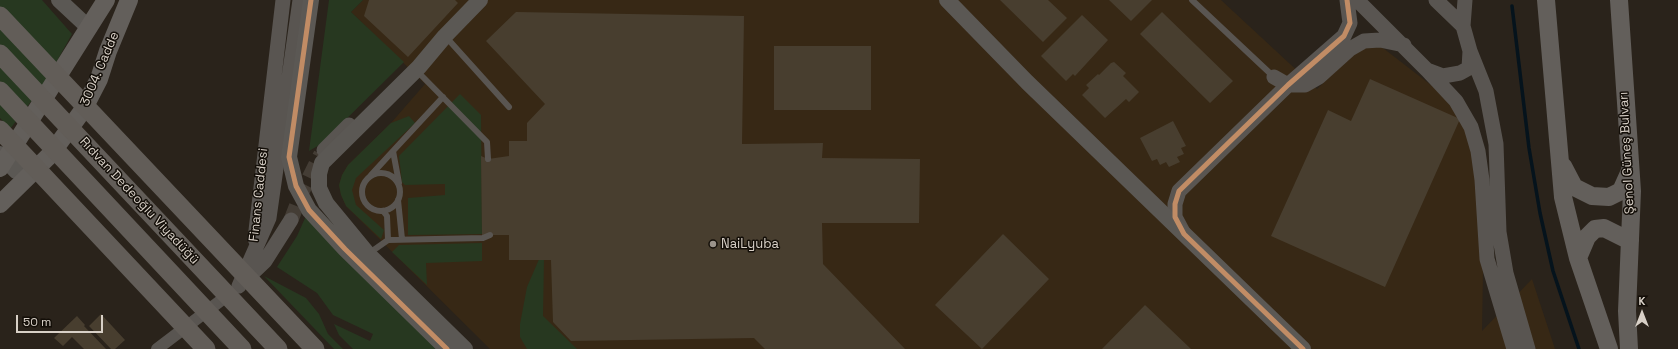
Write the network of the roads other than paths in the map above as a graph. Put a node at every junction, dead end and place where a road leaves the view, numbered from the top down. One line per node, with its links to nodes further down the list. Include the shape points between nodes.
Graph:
1 (59, 0): 18 (main road)
2 (106, 0): 18 (main road, 3004. Cadde)
3 (129, 0): 21 (main road, 3004. Cadde)
4 (283, 0): 50 (street, Finans Caddesi)
5 (300, 0): 50 (street, Finans Caddesi, via 269,218)
6 (311, 0): 59 (main road, via 289,157 296,186 309,210 345,249)
7 (480, 0): 19 (main road)
8 (947, 0): 45 (main road, via 1027,82)
9 (1192, 0): 26 (lane)
10 (1347, 0): 27 (street, via 1350,23 1344,36)
11 (1358, 0): 20 (street)
12 (1436, 0): 17 (street)
13 (1465, 0): 17 (street)
14 (1620, 2): 37 (main road, Şenol Güneş Bulvarı)
15 (1545, 3): 35 (main road)
16 (0, 16): 58 (highway)
17 (1463, 26): 22 (street)
18 (89, 28): 21 (main road, via 99,36); 36 (main road, 3004. Cadde)
19 (445, 36): 24 (main road); 30 (lane); 32 (street, via 414,62)
20 (1404, 45): 25 (street); 27 (street, via 1380,40 1364,41 1350,49 1305,86)
21 (108, 51): 38 (main road, 3004. Cadde, via 99,79 83,110 51,154)
22 (1470, 51): 25 (street, via 1469,68 1460,73 1443,76); 63 (street, via 1486,91 1496,144 1499,232 1506,274)
23 (0, 54): 57 (highway, Rıdvan Dedeoğlu Viyadüğü)
24 (416, 70): 29 (lane); 51 (main road, via 322,163 319,174 319,188 326,203)
25 (1427, 70): 62 (street, via 1456,101 1471,127 1482,180 1487,259)
26 (1274, 77): 27 (street)
27 (1287, 87): 45 (street, via 1179,190 1175,217)
28 (0, 91): 56 (highway, Rıdvan Dedeoğlu Viyadüğü)
29 (443, 97): 33 (lane); 34 (lane, via 487,142)
30 (508, 107)
31 (0, 130): 55 (highway)
32 (324, 150)
33 (393, 151): 39 (lane); 40 (lane)
34 (488, 159)
35 (1560, 160): 37 (main road, via 1574,187 1592,196 1609,197 1621,191); 52 (main road, via 1563,197)
36 (2, 161): 38 (main road, via 16,171)
37 (1631, 168): 49 (main road, Şenol Güneş Bulvarı)
38 (29, 174): 42 (main road, 3004. Cadde)
39 (368, 178): 40 (lane, via 379,173 385,174 396,181); 43 (lane, via 362,188 363,200 371,209)
40 (399, 187): 41 (lane)
41 (398, 200): 43 (lane, via 389,210); 47 (lane)
42 (0, 204)
43 (383, 211): 48 (lane, via 387,216)
44 (291, 220): 53 (street, via 266,261)
45 (1184, 234): 61 (main road)
46 (490, 235): 47 (lane, via 483,238)
47 (402, 239): 48 (lane)
48 (388, 240): 51 (lane)
49 (1630, 241): 52 (main road, via 1604,228 1595,229); 65 (main road, Şenol Güneş Bulvarı)
50 (253, 253): 53 (street)
51 (368, 254): 60 (main road)
52 (1578, 258): 64 (main road)
53 (239, 286): 54 (street)
54 (159, 348)
55 (206, 349)
56 (242, 349)
57 (278, 349)
58 (315, 349)
59 (447, 349)
60 (465, 349)
61 (1303, 349)
62 (1514, 349)
63 (1528, 349)
64 (1609, 349)
65 (1630, 349)

